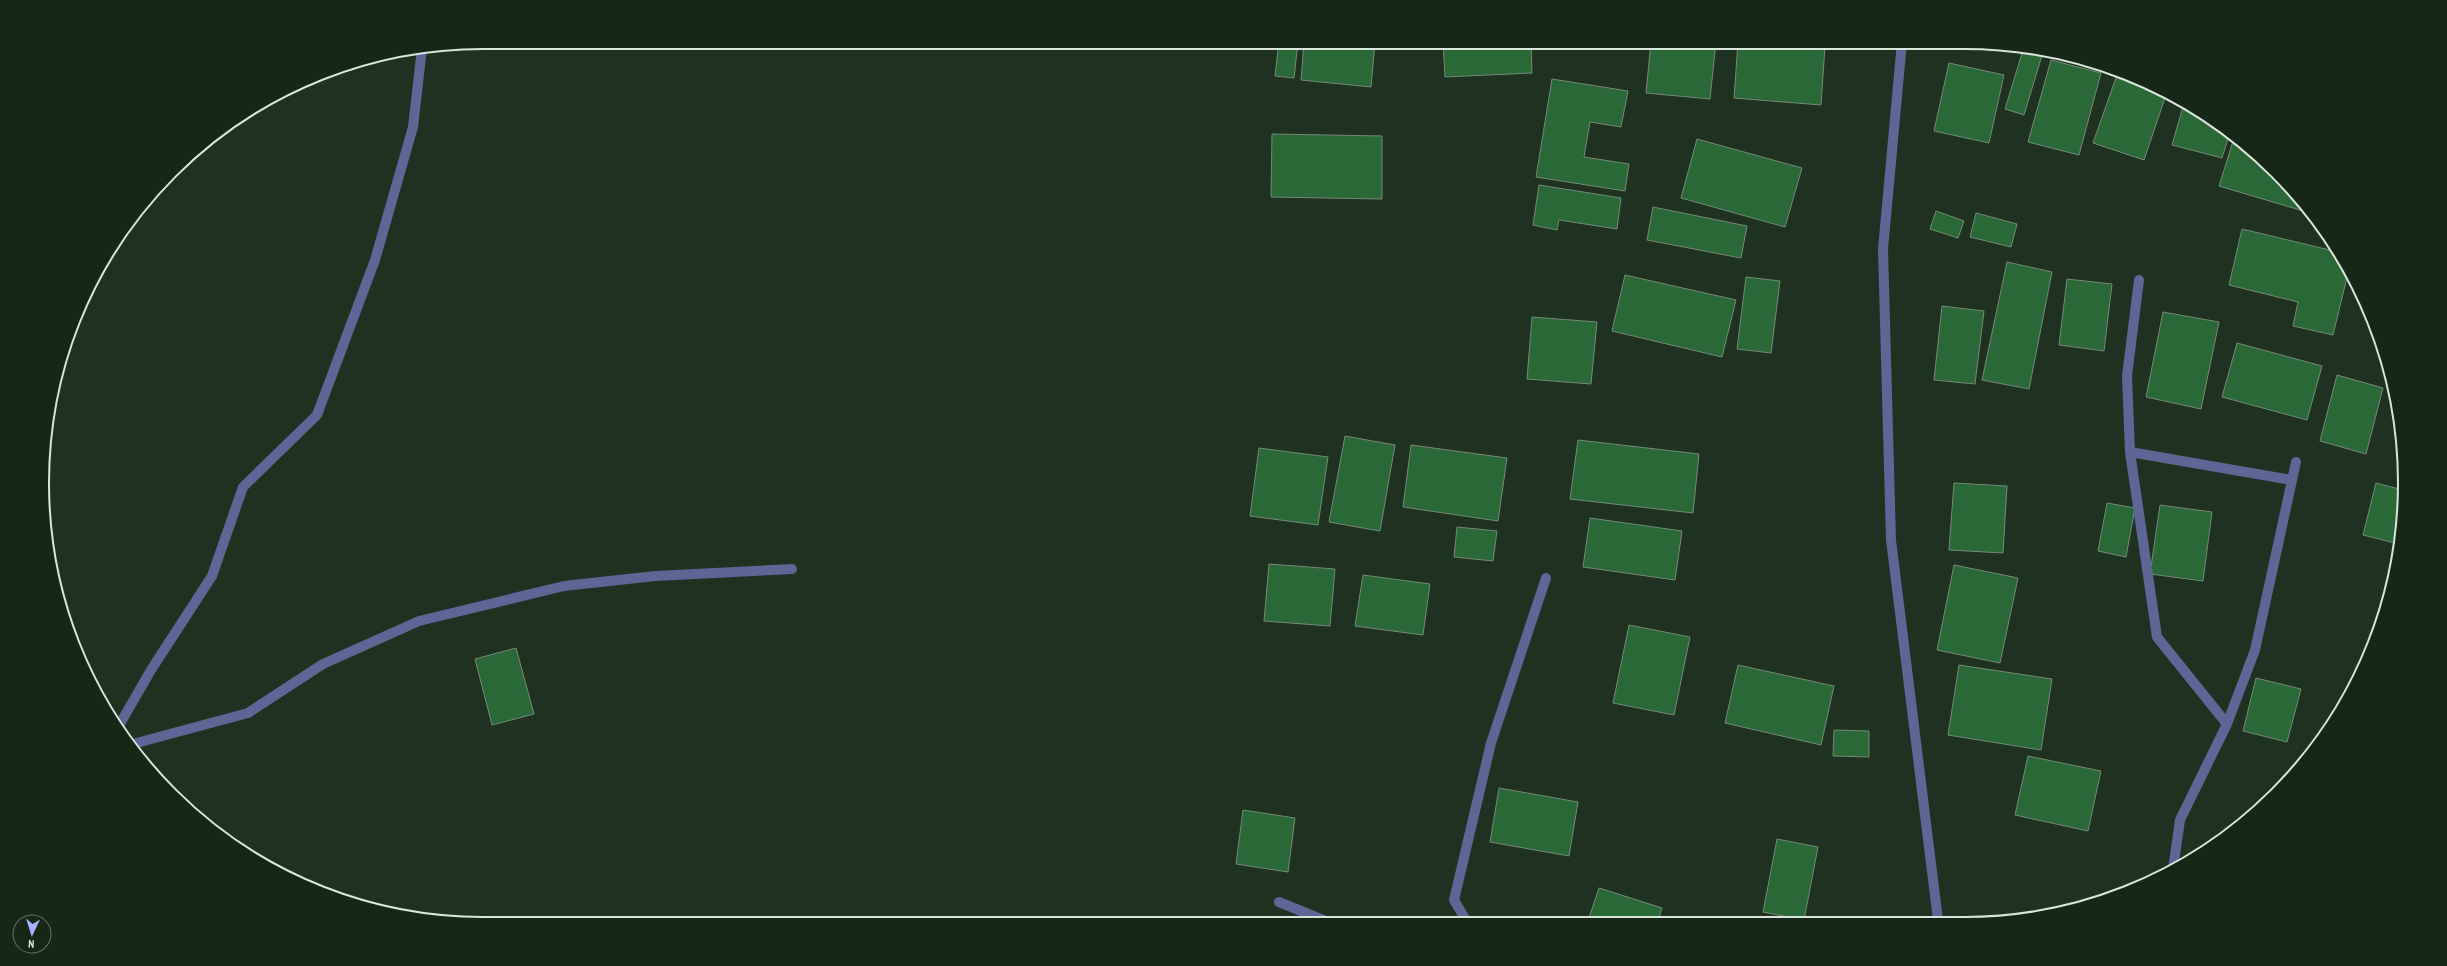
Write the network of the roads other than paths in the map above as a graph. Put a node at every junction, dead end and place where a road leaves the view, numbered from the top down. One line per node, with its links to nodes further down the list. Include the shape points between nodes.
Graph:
1 (1901, 49): 16 (street, via 1883,249 1891,532)
2 (421, 54): 9 (street, via 413,128 374,260 317,415 243,487 212,576 151,670)
3 (2139, 280): 4 (street, via 2127,376)
4 (2130, 452): 6 (street); 10 (street, via 2157,637)
5 (2296, 462): 6 (street)
6 (2292, 480): 10 (street, via 2255,650)
7 (792, 569): 11 (street, via 655,576 564,586 419,621 323,664 248,713)
8 (1546, 578): 15 (street, via 1491,743 1454,900)
9 (121, 722)
10 (2227, 724): 12 (street, via 2180,820)
11 (136, 743)
12 (2174, 863)
13 (1279, 902): 14 (street)
14 (1316, 917)
15 (1464, 917)
16 (1938, 917)

